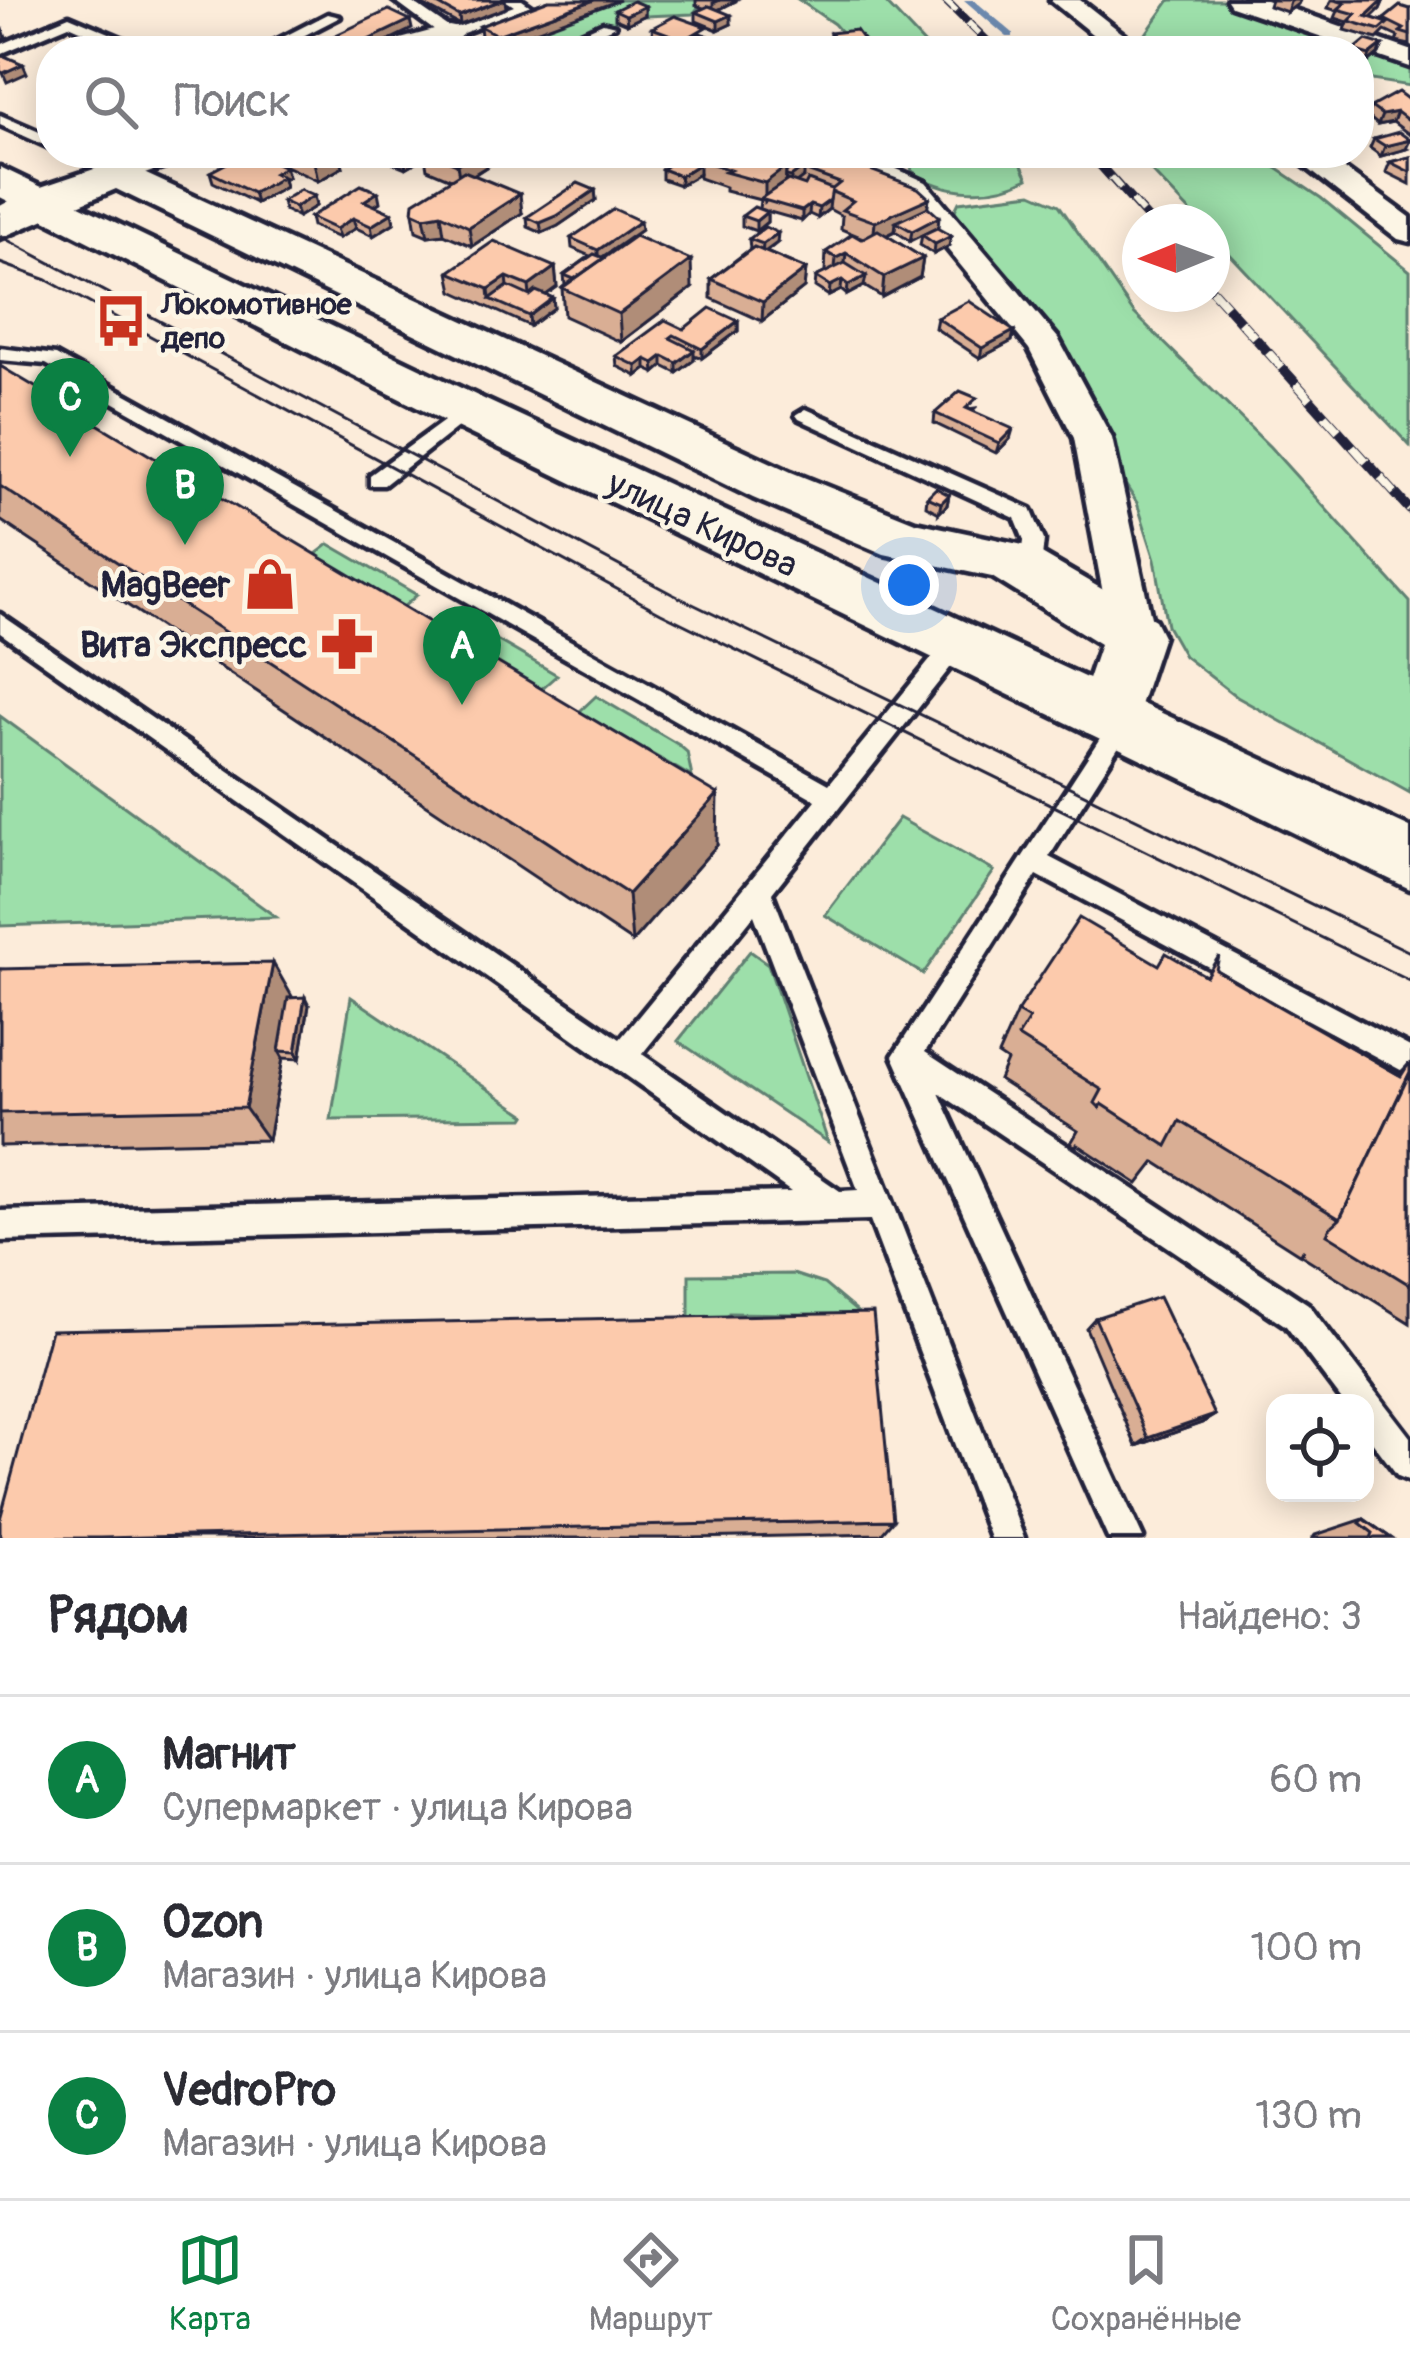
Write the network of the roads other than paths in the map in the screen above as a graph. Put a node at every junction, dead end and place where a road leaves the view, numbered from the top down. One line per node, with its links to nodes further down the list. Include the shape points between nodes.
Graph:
1 (400, 0): 10 (lane)
2 (543, 0): 5 (lane)
3 (1063, 0): 12 (street)
4 (1240, 0): 13 (street)
5 (519, 3): 10 (lane)
6 (333, 16): 9 (lane)
7 (608, 26): 11 (lane)
8 (106, 36): 15 (lane, via 69,20)
9 (293, 36)
10 (444, 36)
11 (584, 36)
12 (1111, 36)
13 (1346, 36)
14 (1374, 46): 16 (street)
15 (0, 50)
16 (1410, 58)
17 (0, 119): 18 (lane)
18 (36, 136)
19 (89, 168): 24 (street)
20 (103, 168): 31 (street)
21 (869, 168): 35 (street, via 915,189 1045,346 1094,438)
22 (1323, 168): 26 (street)
23 (0, 180): 24 (street, улица Кирова)
24 (42, 202): 25 (street); 28 (street, улица Кирова)
25 (0, 224)
26 (1410, 232)
27 (0, 354): 38 (lane, via 50,359)
28 (466, 411): 30 (lane); 33 (street, улица Кирова)
29 (806, 415): 32 (lane, via 1024,514 1034,540)
30 (376, 480)
31 (904, 540): 32 (street); 33 (street)
32 (1032, 571): 35 (street)
33 (892, 612): 36 (street, улица Кирова)
34 (0, 622): 43 (lane)
35 (1133, 636): 37 (street)
36 (957, 643): 37 (street, улица Кирова); 38 (lane)
37 (1116, 718): 39 (street, улица Кирова); 40 (lane)
38 (833, 798): 41 (lane)
39 (1410, 860)
40 (1034, 861): 42 (lane); 44 (lane)
41 (758, 891): 43 (lane); 45 (lane)
42 (907, 1056): 48 (lane, via 1297,1315); 52 (lane)
43 (623, 1057): 46 (lane)
44 (1410, 1062)
45 (879, 1205): 46 (lane); 51 (lane)
46 (836, 1206): 47 (lane)
47 (0, 1226)
48 (1356, 1394)
49 (1374, 1417): 50 (lane)
50 (1410, 1464)
51 (1007, 1538)
52 (1126, 1538)

